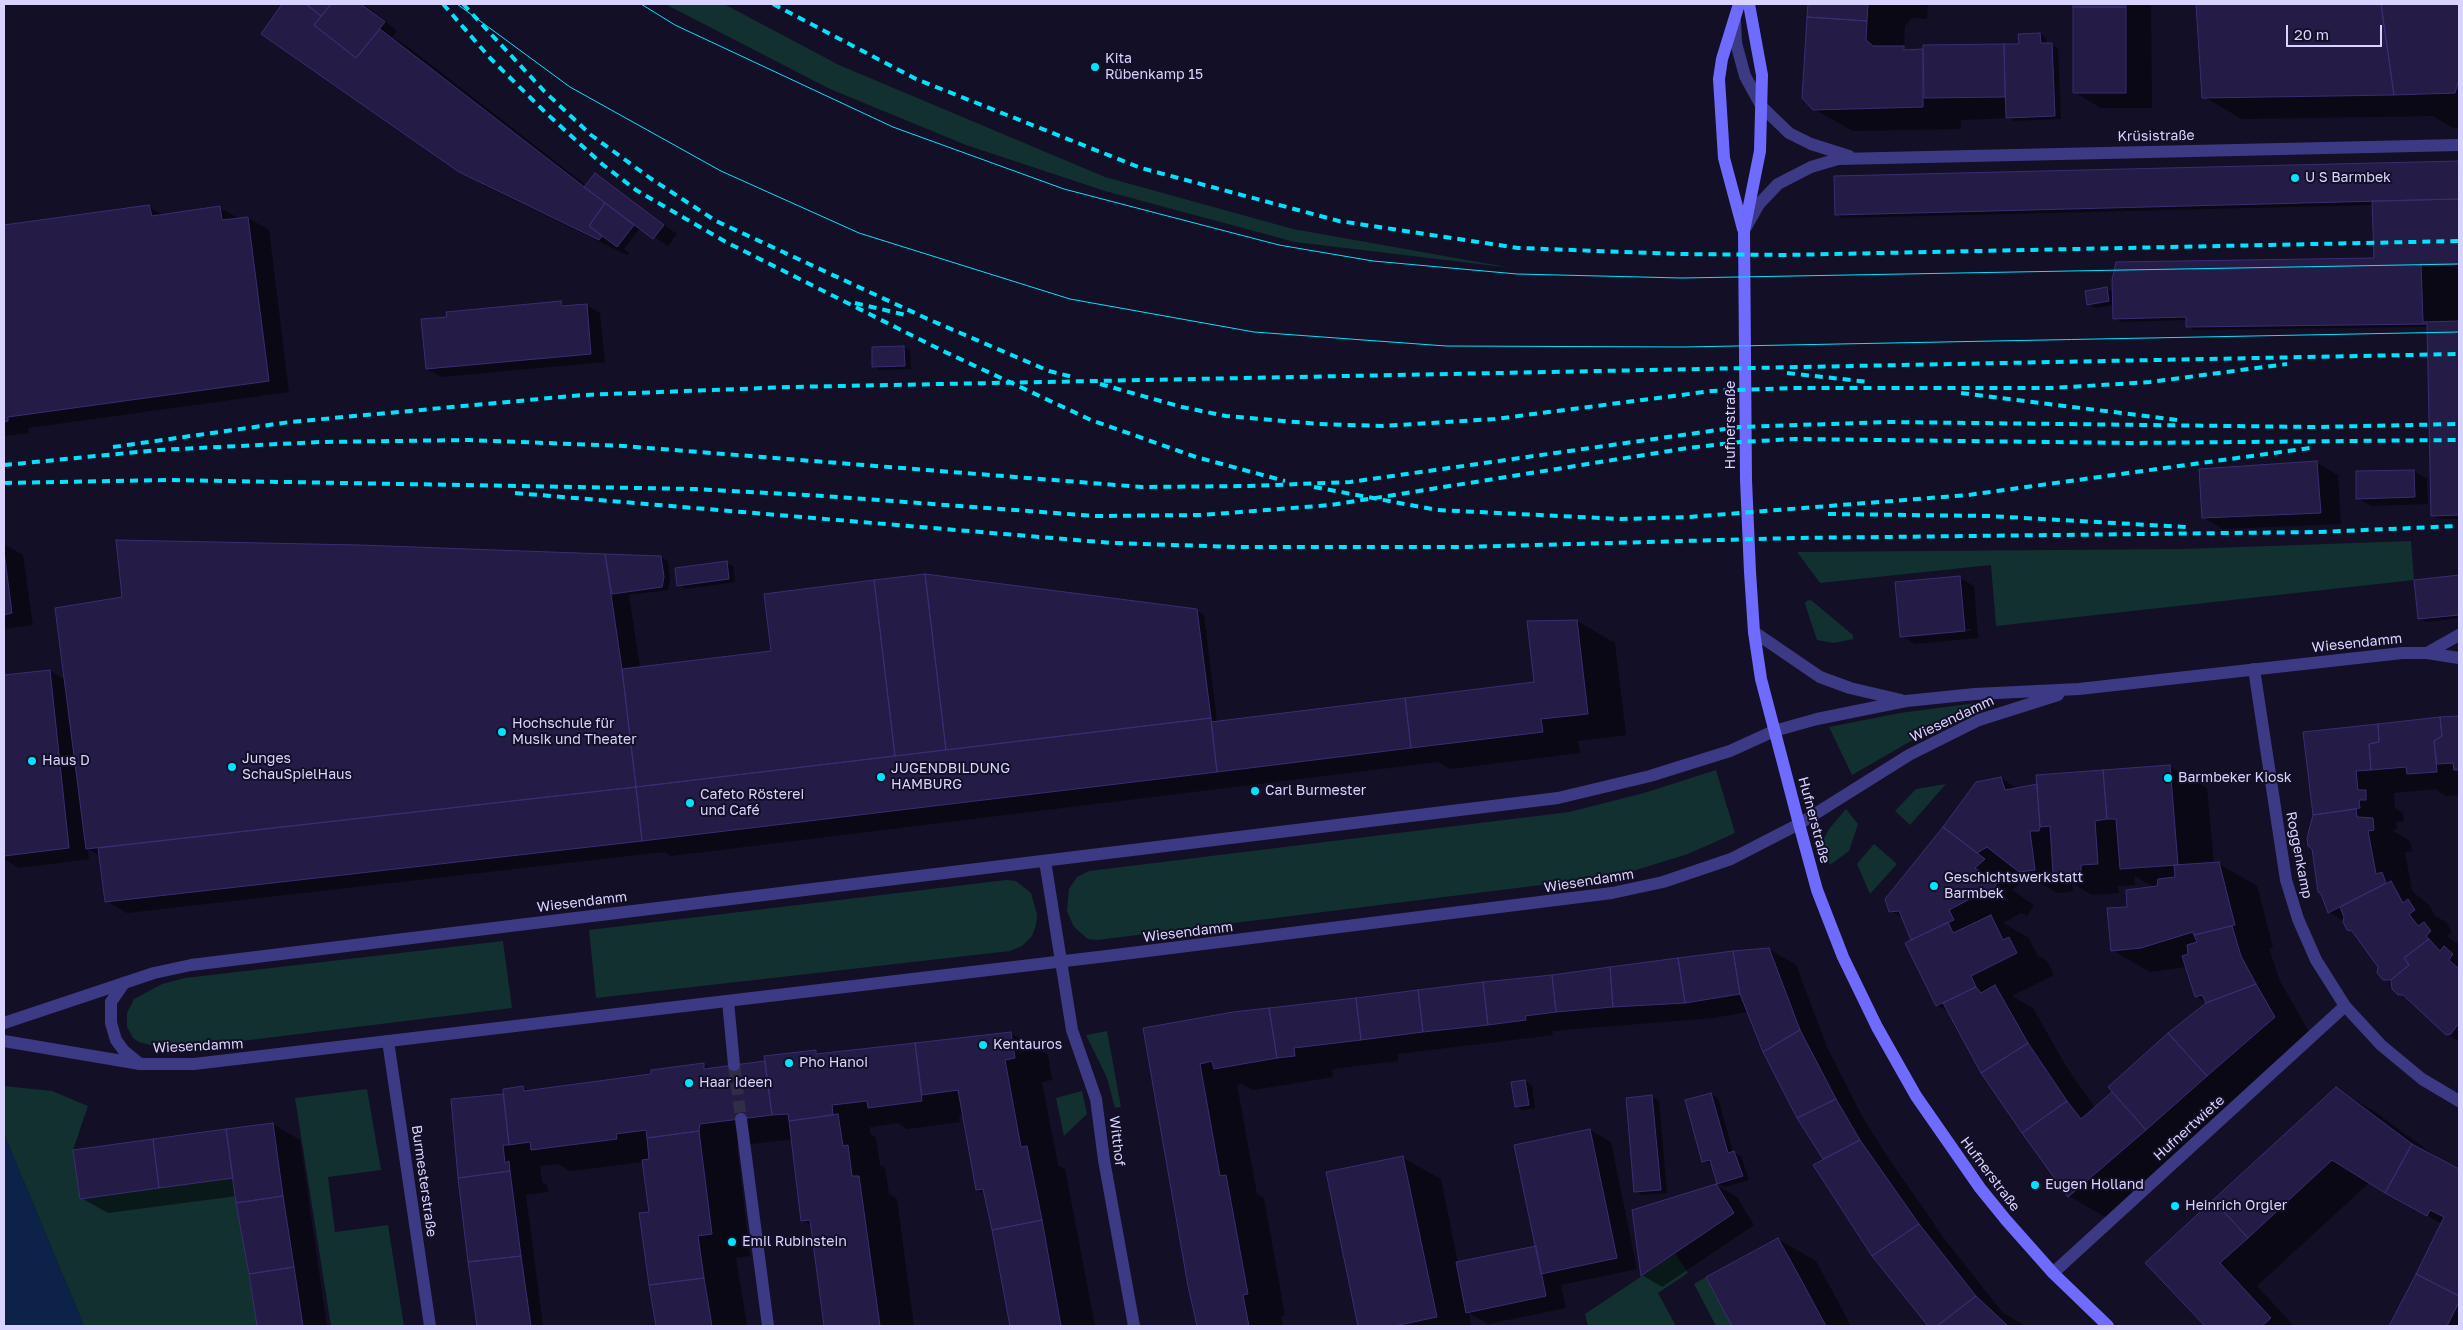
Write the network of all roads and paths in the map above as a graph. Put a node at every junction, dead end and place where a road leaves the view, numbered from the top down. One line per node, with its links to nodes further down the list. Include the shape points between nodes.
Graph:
1 (1739, 4): 3 (main road, Hufnerstraße)
2 (1749, 4): 4 (main road, Hufnerstraße, via 1761,68)
3 (1735, 17): 4 (street, Krüsistraße, via 1740,60); 7 (main road, Hufnerstraße, via 1719,79 1724,158)
4 (1762, 107): 6 (street, Krüsistraße, via 1776,123 1798,138); 7 (main road, Hufnerstraße, via 1760,150)
5 (2459, 145): 6 (street, Krüsistraße)
6 (1854, 158): 7 (street, Krüsistraße, via 1826,162 1778,184 1759,204)
7 (1744, 231): 8 (main road, Hufnerstraße, via 1746,480)
8 (1754, 632): 14 (street, via 1820,677 1850,688); 15 (main road, Hufnerstraße)
9 (2459, 635): 10 (street)
10 (2427, 653): 11 (street, Wiesendamm); 12 (street, Wiesendamm)
11 (2459, 658)
12 (2254, 670): 13 (street, Wiesendamm); 21 (street, Roggenkamp, via 2286,880 2316,960)
13 (2079, 689): 14 (street, Wiesendamm); 16 (street, Wiesendamm, via 1979,720 1909,756)
14 (1906, 701): 15 (street, Wiesendamm)
15 (1774, 731): 16 (main road, Hufnerstraße); 17 (street, Wiesendamm, via 1730,751 1650,776 1558,798)
16 (1799, 824): 18 (street, Wiesendamm, via 1731,859 1663,882 1612,893); 29 (main road, Hufnerstraße, via 1817,890 1843,957 1911,1088 1980,1188)
17 (1045, 861): 18 (street); 19 (street, Wiesendamm, via 191,965)
18 (1061, 962): 20 (street, Wiesendamm); 32 (street, Witthof, via 1073,1036 1096,1099)
19 (124, 983): 22 (street, Wiesendamm); 25 (street, Wiesendamm, via 111,1002 111,1023 116,1040)
20 (728, 1001): 24 (street, Wiesendamm); 26 (street)
21 (2345, 1006): 27 (street, Roggenkamp, via 2381,1045 2422,1079); 29 (street, Hufnertwiete)
22 (4, 1023)
23 (4, 1041): 25 (street, Wiesendamm)
24 (388, 1041): 25 (street, Wiesendamm, via 194,1064); 30 (street, Burmesterstraße)
25 (140, 1064)
26 (734, 1065)
27 (2459, 1101)
28 (741, 1119): 31 (street)
29 (2053, 1273): 33 (main road, Hufnerstraße)
30 (430, 1326)
31 (768, 1326)
32 (1134, 1326)
33 (2108, 1326)

